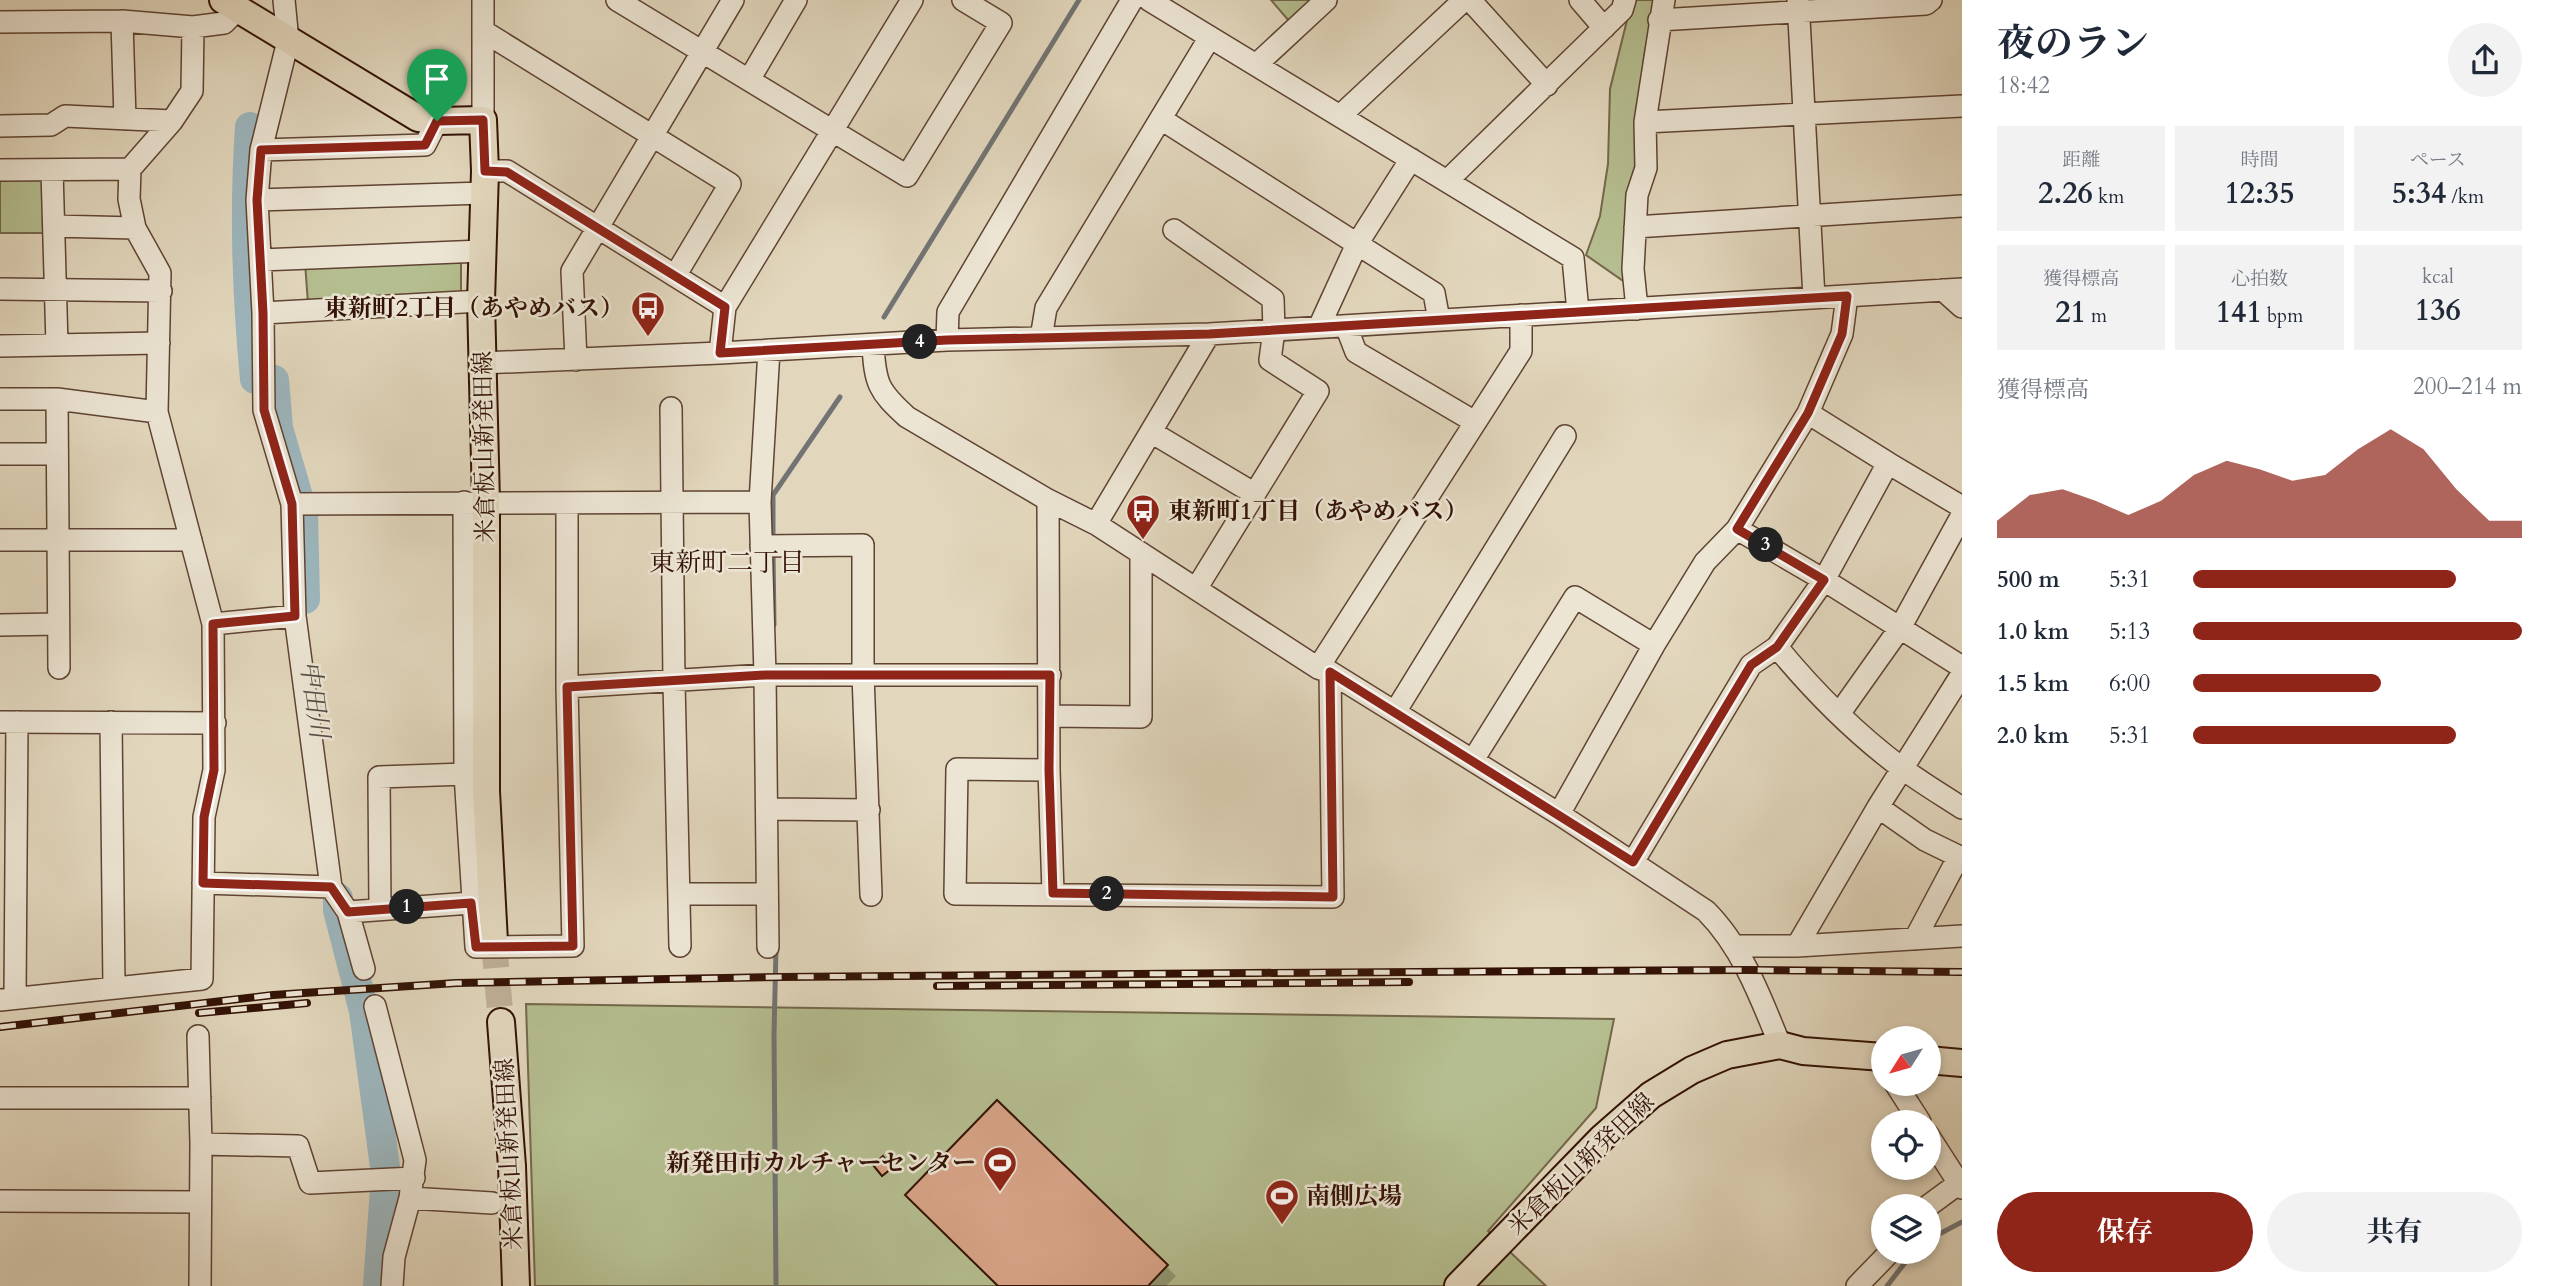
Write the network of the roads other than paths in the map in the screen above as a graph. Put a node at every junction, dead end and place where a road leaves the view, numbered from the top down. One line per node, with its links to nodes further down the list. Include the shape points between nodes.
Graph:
1 (284, 0): 26 (street)
2 (483, 0): 24 (street)
3 (617, 0): 27 (street)
4 (733, 0): 27 (street)
5 (796, 0): 29 (street)
6 (912, 0): 41 (street)
7 (963, 0): 41 (street, via 1000,23 908,176)
8 (1132, 0): 81 (street, via 948,312)
9 (1149, 0): 18 (street)
10 (1326, 0): 28 (street)
11 (1464, 0): 33 (street)
12 (1470, 0): 30 (street)
13 (1580, 0): 23 (street)
14 (1625, 0): 23 (street, via 1622,10)
15 (1931, 0): 17 (street, via 1926,4)
16 (230, 5): 22 (street, via 224,23); 26 (main road)
17 (1799, 6): 19 (street); 32 (street)
18 (1177, 7): 25 (street)
19 (1662, 10): 39 (street)
20 (122, 21): 21 (street); 22 (street); 34 (street)
21 (0, 22)
22 (193, 27): 37 (street, via 192,90)
23 (1604, 28): 30 (street)
24 (483, 31): 36 (street); 42 (street)
25 (1210, 37): 28 (street); 35 (street)
26 (288, 41): 38 (main road, via 398,108); 43 (street)
27 (702, 51): 29 (street); 42 (street)
28 (1256, 65): 33 (street)
29 (749, 79): 41 (street)
30 (1547, 85): 48 (street)
31 (1962, 106): 32 (street)
32 (1803, 114): 39 (street); 52 (street)
33 (1340, 116): 44 (street)
34 (125, 119): 37 (street); 40 (street, via 65,116 51,124)
35 (1161, 119): 58 (street); 80 (street, via 1046,308)
36 (483, 120): 38 (main road); 49 (main road, 米倉板山新発田線)
37 (172, 121): 45 (street)
38 (437, 121): 43 (street, via 425,145)
39 (1645, 122): 55 (street, via 1646,168 1637,195)
40 (0, 126)
41 (832, 130): 69 (street)
42 (651, 136): 54 (street); 61 (street, via 730,184)
43 (261, 150): 50 (street)
44 (1410, 159): 48 (street); 58 (street)
45 (130, 169): 47 (street); 56 (street, via 129,199)
46 (0, 170): 47 (street)
47 (52, 170): 53 (street)
48 (1447, 181): 72 (street, via 1573,258)
49 (484, 182): 50 (street); 54 (street, via 507,172); 59 (main road, 米倉板山新発田線)
50 (257, 200): 60 (street)
51 (1962, 206): 52 (street)
52 (1809, 216): 55 (street); 67 (street)
53 (54, 226): 56 (street); 63 (street)
54 (596, 227): 61 (street); 88 (street, via 572,271)
55 (1635, 227): 71 (street)
56 (135, 228): 65 (street, via 160,273)
57 (1174, 230): 78 (street, via 1273,299)
58 (1357, 244): 75 (street, via 1434,293); 77 (street)
59 (482, 251): 60 (street); 68 (main road, 米倉板山新発田線)
60 (261, 260): 73 (street)
61 (675, 276): 69 (street)
62 (0, 289): 63 (street)
63 (56, 290): 65 (street); 83 (street)
64 (1953, 290): 66 (street); 70 (street)
65 (161, 291): 82 (street)
66 (1847, 296): 67 (street); 94 (street, via 1842,334)
67 (1814, 298): 71 (street)
68 (481, 301): 73 (street); 89 (main road, 米倉板山新発田線)
69 (725, 307): 87 (street)
70 (1962, 307)
71 (1637, 309): 72 (street)
72 (1578, 312): 74 (street)
73 (263, 313): 107 (street, via 264,410)
74 (1521, 316): 75 (street); 95 (street, via 1521,351)
75 (1439, 320): 76 (street)
76 (1346, 326): 77 (street); 95 (street, via 1356,352)
77 (1319, 327): 78 (street)
78 (1274, 330): 79 (street); 101 (street, via 1270,360 1318,391)
79 (1209, 334): 80 (street); 96 (street)
80 (1041, 338): 81 (street)
81 (947, 340): 84 (street)
82 (159, 343): 83 (street); 93 (street)
83 (57, 345): 85 (street)
84 (873, 345): 86 (street); 102 (street, via 875,378 888,400 907,417)
85 (0, 346)
86 (769, 350): 87 (street); 104 (street)
87 (720, 353): 88 (street)
88 (576, 360): 89 (street)
89 (482, 363): 103 (main road, 米倉板山新発田線)
90 (0, 399): 91 (street)
91 (57, 399): 93 (street); 99 (street)
92 (671, 408): 106 (street)
93 (157, 412): 114 (street)
94 (1808, 413): 100 (street); 111 (street)
95 (1475, 422): 128 (street)
96 (1151, 432): 101 (street); 110 (street)
97 (1565, 436): 135 (street)
98 (0, 454): 99 (street)
99 (57, 454): 113 (street)
100 (1888, 463): 108 (street); 117 (street)
101 (1255, 494): 118 (street)
102 (1048, 500): 110 (street); 132 (street)
103 (475, 502): 105 (street); 107 (street); 144 (street); 163 (main road, 米倉板山新発田線)
104 (760, 502): 106 (street); 115 (street)
105 (566, 503): 106 (street); 134 (street)
106 (673, 503): 133 (street)
107 (292, 504): 119 (street)
108 (1962, 507)
109 (1962, 515): 123 (street)
110 (1096, 524): 116 (street)
111 (1737, 529): 117 (street); 124 (street, via 1705,562)
112 (0, 540): 113 (street)
113 (57, 540): 114 (street); 120 (street)
114 (191, 540): 121 (street)
115 (761, 546): 129 (street, via 863,545); 131 (street)
116 (1141, 553): 118 (street); 137 (street, via 1142,717)
117 (1824, 580): 123 (street); 125 (street)
118 (1196, 589): 128 (street)
119 (295, 616): 121 (street); 153 (street)
120 (58, 624): 122 (street); 127 (street)
121 (213, 624): 140 (street)
122 (0, 625)
123 (1900, 628): 126 (street); 136 (street)
124 (1654, 645): 141 (street, via 1575,597); 149 (street)
125 (1777, 647): 136 (street); 151 (street, via 1751,665)
126 (1962, 667)
127 (58, 668)
128 (1324, 670): 135 (street); 154 (street, via 1333,897)
129 (863, 674): 131 (street); 132 (street); 148 (street)
130 (1962, 674): 142 (street)
131 (765, 675): 133 (street); 147 (street)
132 (1050, 675): 137 (street)
133 (674, 682): 134 (street); 155 (street)
134 (567, 687): 158 (street, via 573,946 476,947)
135 (1395, 712): 141 (street)
136 (1839, 714): 142 (street)
137 (1049, 716): 143 (street)
138 (8, 722): 139 (street); 170 (street)
139 (111, 722): 140 (street); 169 (street)
140 (215, 723): 152 (street, via 214,770 204,817)
141 (1473, 760): 149 (street)
142 (1902, 768): 145 (street); 146 (street)
143 (1049, 770): 154 (street); 154 (street, via 957,769 955,894)
144 (465, 774): 158 (street); 159 (street, via 379,778)
145 (1878, 807): 150 (street, via 1925,840); 166 (street)
146 (1962, 808)
147 (767, 809): 148 (street); 156 (street)
148 (869, 810): 157 (street)
149 (1559, 814): 151 (street)
150 (1960, 857): 162 (street)
151 (1633, 862): 165 (street, via 1706,911)
152 (203, 883): 153 (street); 169 (street, via 202,979)
153 (331, 887): 160 (street)
154 (1053, 893)
155 (680, 894): 156 (street); 164 (street)
156 (767, 894): 167 (street)
157 (871, 895)
158 (471, 903): 159 (street)
159 (380, 909): 160 (street)
160 (348, 912): 168 (street)
161 (1962, 936): 162 (street)
162 (1915, 939): 166 (street)
163 (494, 942)
164 (680, 946)
165 (1734, 946): 166 (street); 174 (street)
166 (1797, 946)
167 (768, 947)
168 (364, 969)
169 (114, 988): 170 (street)
170 (8, 999)
171 (375, 1006): 183 (street, via 415,1160)
172 (501, 1022): 191 (main road, 米倉板山新発田線)
173 (198, 1036): 179 (street)
174 (1780, 1045): 175 (main road, 米倉板山新発田線); 192 (main road, 米倉板山新発田線, via 1727,1055 1651,1095 1602,1138)
175 (1871, 1057)
176 (1941, 1061): 177 (main road)
177 (1962, 1063)
178 (0, 1098): 179 (street)
179 (200, 1098): 180 (street)
180 (201, 1144): 183 (street, via 298,1146 310,1183); 186 (street)
181 (1941, 1154): 182 (street)
182 (1961, 1183): 184 (street)
183 (412, 1188): 187 (street); 190 (street, via 394,1257)
184 (1941, 1197)
185 (0, 1201): 186 (street)
186 (200, 1202): 189 (street)
187 (492, 1203)
188 (1878, 1264): 193 (street)
189 (200, 1286)
190 (392, 1286)
191 (516, 1286)
192 (1458, 1286)
193 (1857, 1286)

